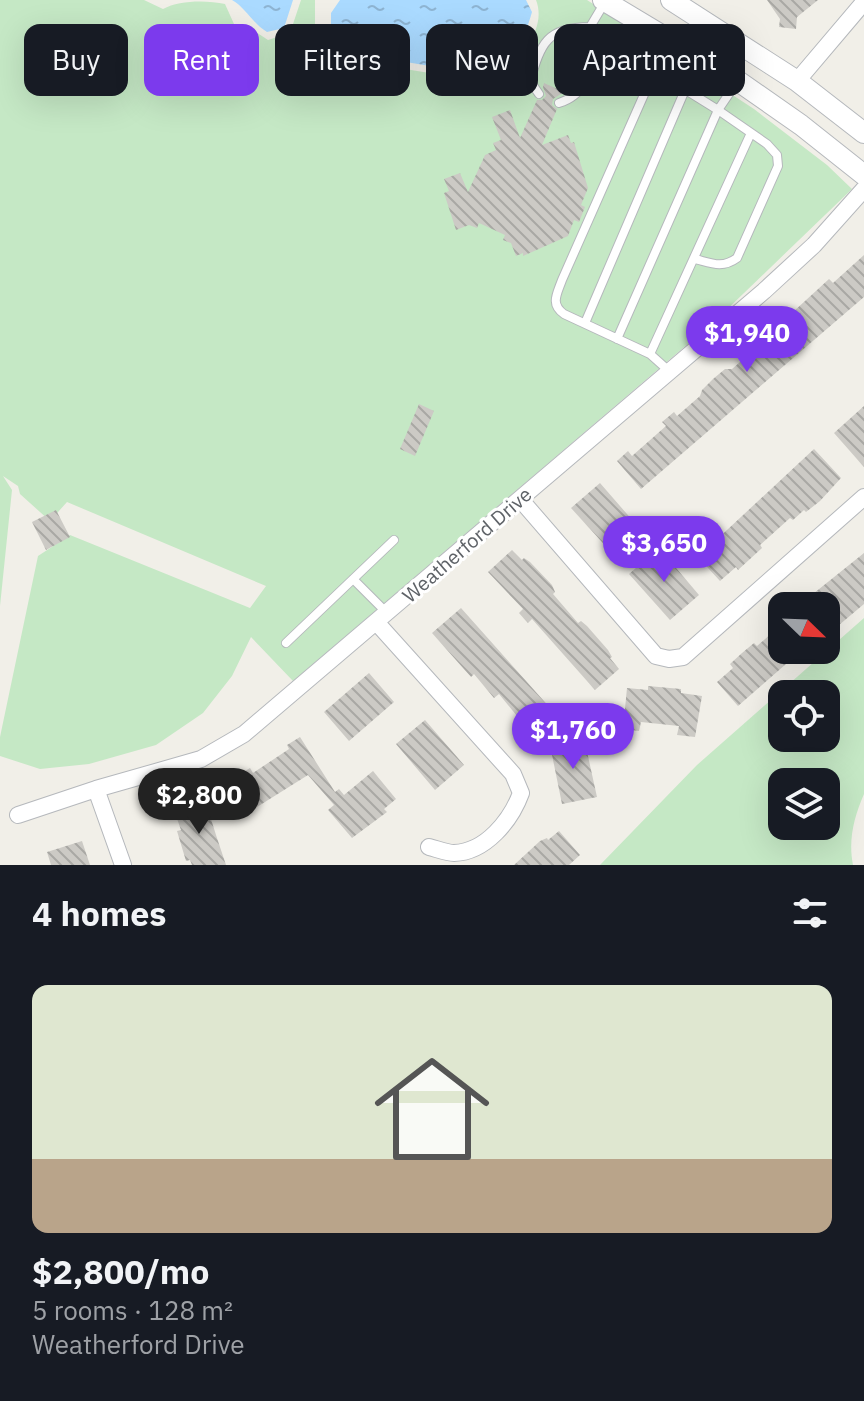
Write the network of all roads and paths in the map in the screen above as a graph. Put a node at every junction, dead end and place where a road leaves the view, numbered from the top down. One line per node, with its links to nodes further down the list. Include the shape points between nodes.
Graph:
1 (671, 0): 7 (street)
2 (605, 1): 4 (lane); 5 (street)
3 (864, 2): 7 (street)
4 (592, 24)
5 (643, 24)
6 (554, 33): 9 (lane, via 537,55 530,81)
7 (797, 81): 18 (street)
8 (745, 86): 19 (street)
9 (539, 94)
10 (574, 96): 15 (lane)
11 (643, 96): 22 (lane, via 555,302 556,308)
12 (682, 96): 22 (lane)
13 (695, 96): 16 (lane)
14 (728, 96): 16 (lane)
15 (559, 103)
16 (718, 110): 17 (lane); 23 (lane)
17 (751, 133): 21 (lane); 21 (lane, via 777,155 778,166 737,258 717,266)
18 (864, 133)
19 (864, 175)
20 (864, 189): 25 (street, Weatherford Drive, via 814,245)
21 (695, 259): 24 (lane)
22 (585, 323): 23 (lane)
23 (617, 339): 24 (lane)
24 (650, 354): 25 (lane)
25 (670, 371): 27 (street, Weatherford Drive)
26 (864, 497): 27 (street, via 683,657 669,659 656,656)
27 (520, 499): 30 (street, Weatherford Drive)
28 (394, 540): 29 (lane)
29 (353, 579): 30 (lane); 31 (lane)
30 (382, 618): 32 (street, Weatherford Drive, via 244,734 201,759); 34 (street, via 513,774 521,793 513,814 486,842 455,853)
31 (286, 643)
32 (96, 789): 33 (street, Weatherford Drive); 35 (street)
33 (18, 815)
34 (429, 847)
35 (123, 865)

